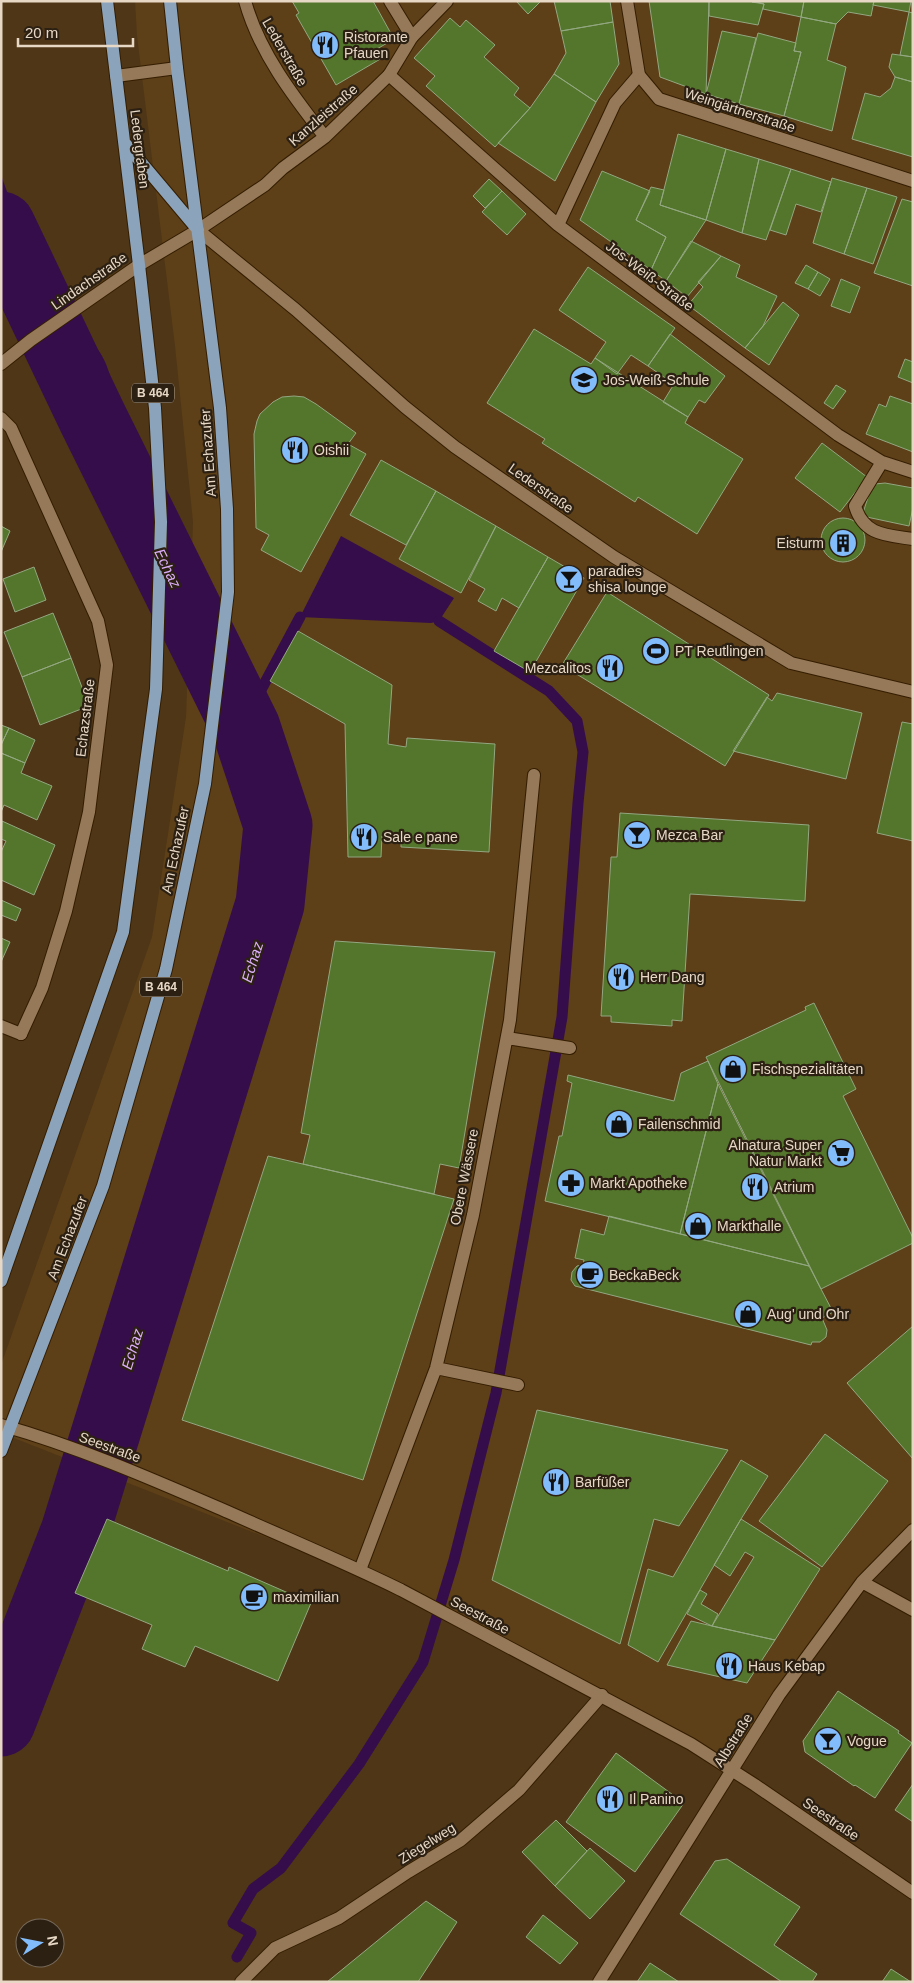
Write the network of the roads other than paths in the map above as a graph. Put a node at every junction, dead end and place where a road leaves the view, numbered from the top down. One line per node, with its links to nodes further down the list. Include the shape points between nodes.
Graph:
1 (107, 1): 11 (main road, Ledergraben / B 464)
2 (245, 1): 12 (street, Lederstraße, via 250,22 286,88)
3 (390, 1): 7 (street)
4 (447, 1): 7 (street, Kanzleistraße)
5 (627, 1): 10 (street)
6 (170, 5): 8 (main road, B 464)
7 (412, 37): 9 (street, Kanzleistraße)
8 (177, 68): 11 (street); 16 (main road, B 464)
9 (389, 75): 12 (street, Kanzleistraße); 15 (street, Jos-Weiß-Straße)
10 (639, 75): 14 (street, Weingärtnerstraße, via 659,99); 15 (street, via 616,103)
11 (116, 76): 13 (main road, Ledergraben / B 464)
12 (325, 137): 16 (street, Kanzleistraße, via 265,185)
13 (124, 142): 16 (main road); 17 (main road, Ledergraben / B 464)
14 (913, 181)
15 (558, 225): 20 (street, Jos-Weiß-Straße, via 838,435)
16 (198, 230): 17 (street, Lindachstraße); 23 (street, Lederstraße, via 455,447 614,557 791,663); 31 (main road, Am Echazufer / B 464, via 220,408 228,592 205,784 166,969 103,1186)
17 (139, 265): 18 (street, Lindachstraße); 28 (main road, B 464, via 155,408 161,522 156,689 124,932)
18 (1, 364)
19 (1, 418): 25 (street, Echazstraße, via 11,428 98,620 107,665 89,812 66,911 42,988 21,1034)
20 (882, 462): 21 (street, Jos-Weiß-Straße); 22 (street, via 855,506 858,518 875,533)
21 (913, 472)
22 (913, 539)
23 (913, 692)
24 (534, 774): 26 (street, Obere Wässere, via 521,922)
25 (1, 1026)
26 (506, 1038): 27 (street); 29 (street, Obere Wässere, via 473,1215)
27 (570, 1048)
28 (1, 1281)
29 (436, 1368): 30 (street); 34 (street, Obere Wässere)
30 (518, 1385)
31 (6, 1426): 32 (main road, Am Echazufer / B 464); 34 (street, Seestraße, via 140,1474)
32 (1, 1452)
33 (913, 1530): 35 (street, Albstraße)
34 (360, 1570): 37 (street, Seestraße)
35 (862, 1582): 36 (street); 38 (street, Albstraße, via 779,1695)
36 (913, 1610)
37 (602, 1695): 38 (street, Seestraße); 40 (street, Ziegelweg, via 519,1790 461,1840 339,1918 275,1948)
38 (732, 1770): 39 (street, Seestraße); 41 (street, Albstraße)
39 (913, 1893)
40 (241, 1982)
41 (599, 1982)

